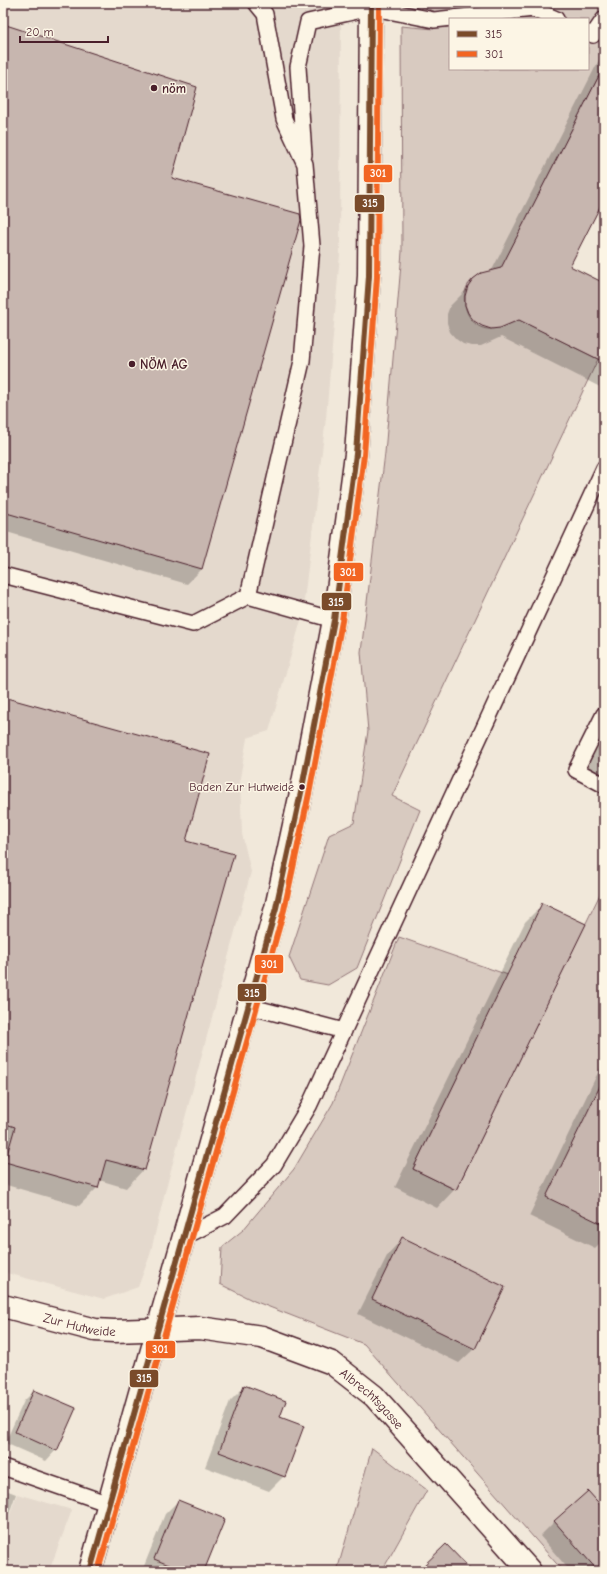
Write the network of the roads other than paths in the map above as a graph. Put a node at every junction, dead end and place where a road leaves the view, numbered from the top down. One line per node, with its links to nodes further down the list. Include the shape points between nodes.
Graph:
1 (256, 3): 8 (lane, via 265,14 284,119)
2 (365, 4): 3 (lane, via 434,20); 8 (lane, via 308,22 298,67); 12 (main road, via 369,276 356,454)
3 (449, 18)
4 (452, 18): 5 (lane, via 533,9)
5 (554, 18)
6 (604, 19): 7 (lane, via 593,35)
7 (589, 33)
8 (305, 164): 11 (lane, via 312,246 302,361)
9 (604, 468): 16 (lane)
10 (3, 575): 11 (lane, via 193,624)
11 (248, 596): 12 (lane)
12 (334, 620): 15 (main road, via 276,908)
13 (604, 714): 14 (lane, via 576,770)
14 (604, 784)
15 (248, 1006): 16 (lane); 17 (main road)
16 (344, 1031): 17 (lane, via 309,1106 274,1165 225,1216)
17 (184, 1237): 19 (main road)
18 (3, 1306): 19 (main road, Zur Hutweide, via 95,1330)
19 (157, 1329): 21 (main road); 23 (main road, Albrechtsgasse, via 200,1328 262,1337 332,1363 374,1396)
20 (3, 1467): 21 (lane)
21 (109, 1504): 22 (main road)
22 (90, 1571)
23 (530, 1571)

